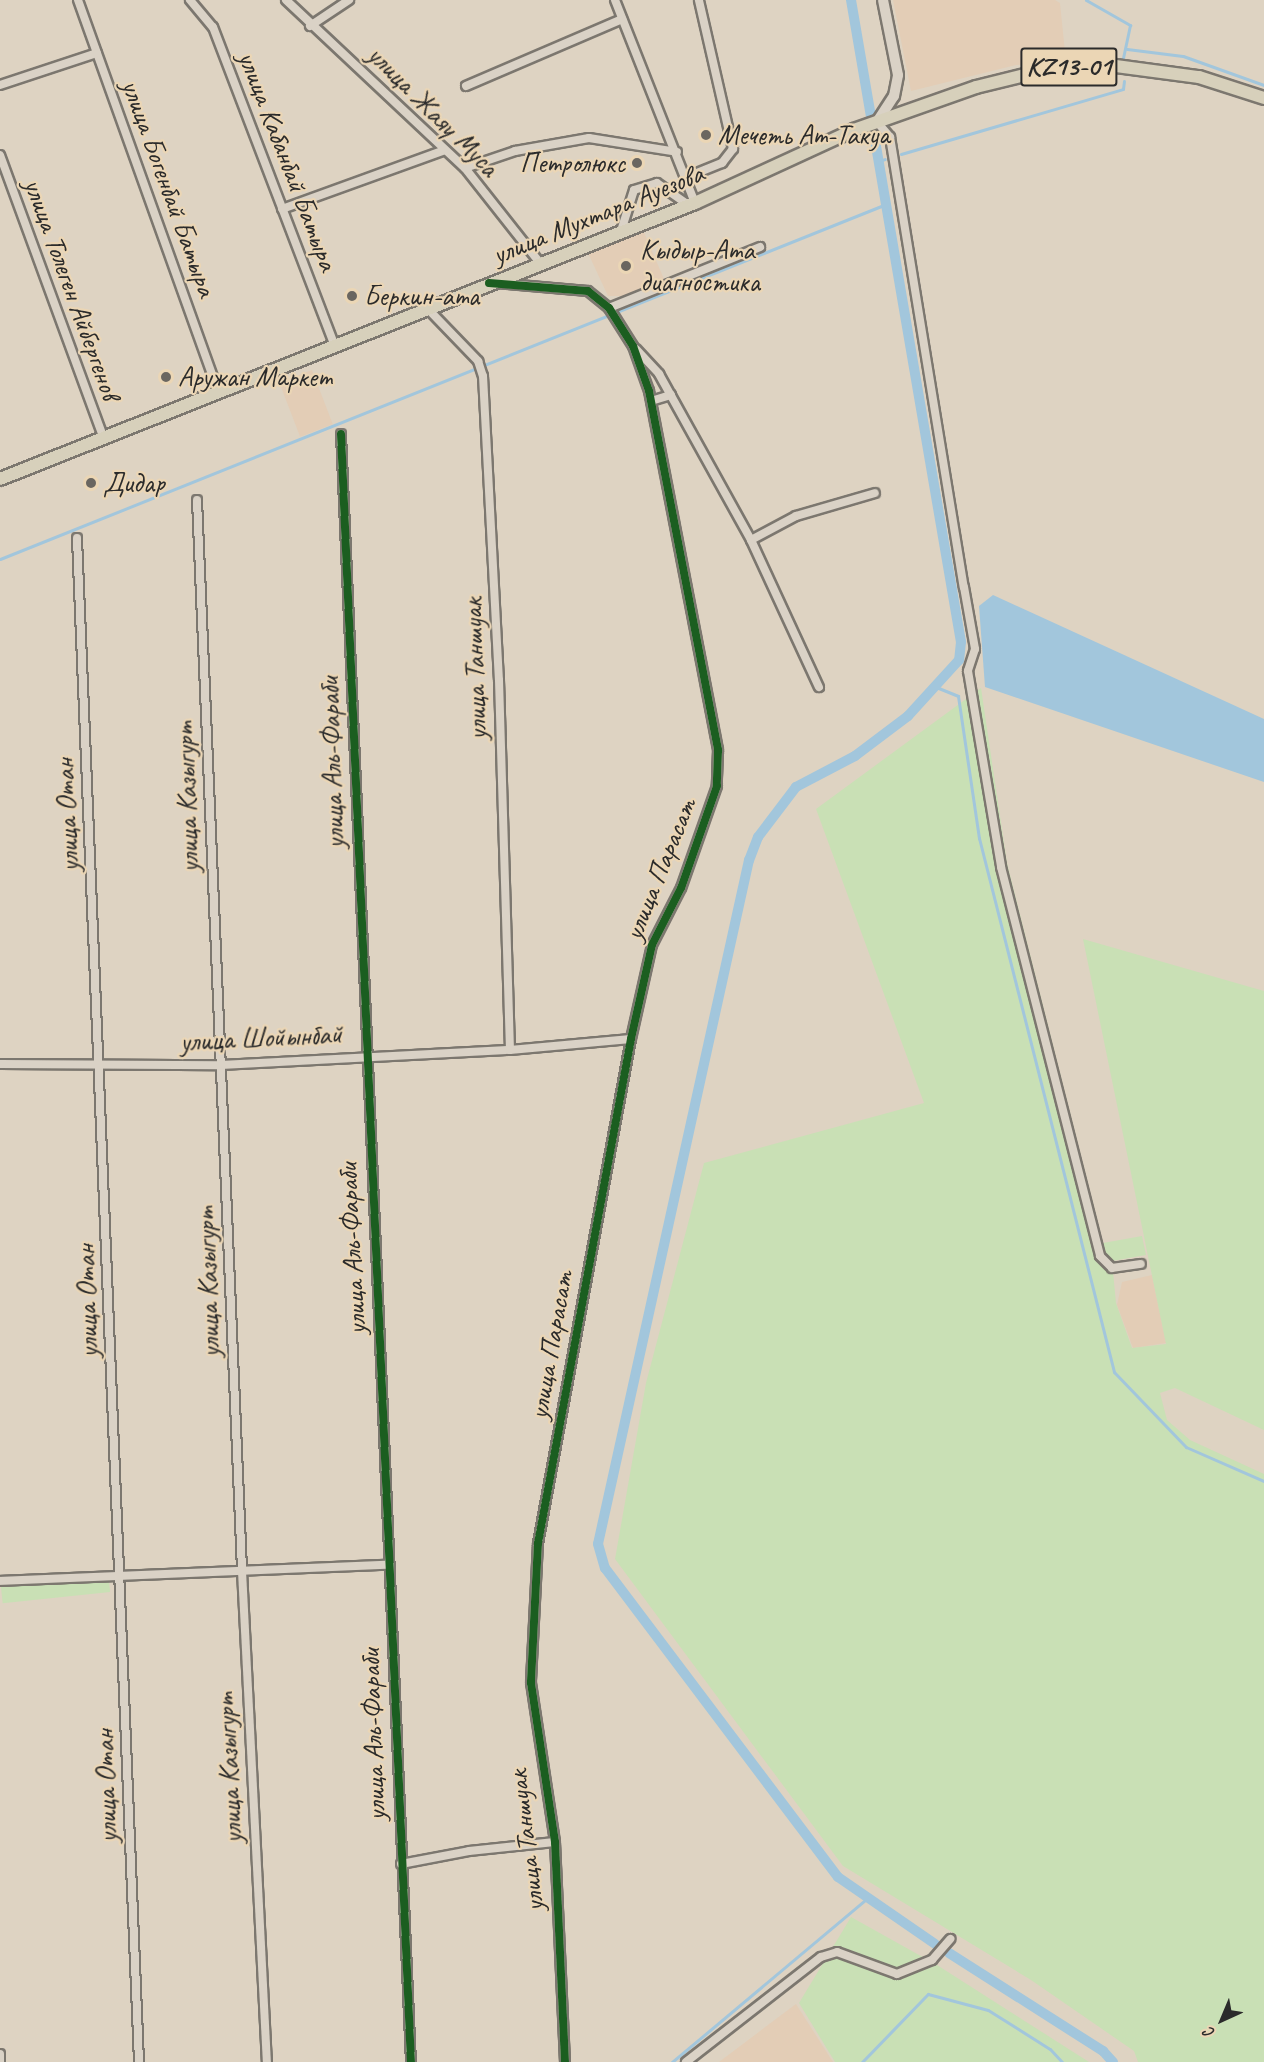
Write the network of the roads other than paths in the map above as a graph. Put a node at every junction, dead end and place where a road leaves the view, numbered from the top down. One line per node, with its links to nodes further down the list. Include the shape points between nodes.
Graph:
1 (78, 0): 10 (street, улица Богенбай Батыра)
2 (190, 0): 21 (street, улица Кабанбай Батыра, via 213,27)
3 (286, 0): 9 (street, улица Жаяу Муса)
4 (349, 0): 9 (street)
5 (615, 0): 8 (street)
6 (699, 0): 19 (street, via 733,149 722,163)
7 (883, 0): 14 (main road, via 898,75 894,96)
8 (622, 19): 12 (street); 16 (street)
9 (310, 26): 15 (street, улица Жаяу Муса, via 373,79)
10 (97, 53): 11 (street); 30 (street, улица Богенбай Батыра)
11 (0, 85)
12 (466, 86)
13 (1264, 98): 14 (main road, KZ13-01, via 1199,77 1101,64 1004,79)
14 (877, 122): 20 (main road, улица Мухтара Ауезова / KZ13-01); 47 (street, via 890,137 975,649 969,671 1001,867 1100,1256 1112,1268)
15 (445, 150): 18 (street, улица Жаяу Муса); 21 (street)
16 (677, 152): 18 (street, via 589,138 515,151); 19 (street)
17 (0, 155): 34 (street, улица Толеген Айбергенов)
18 (465, 168): 24 (street, улица Жаяу Муса)
19 (687, 177): 20 (street)
20 (692, 204): 22 (main road, улица Мухтара Ауезова / KZ13-01); 22 (street, via 661,184 634,190)
21 (282, 209): 28 (street, улица Кабанбай Батыра)
22 (621, 231): 24 (main road, улица Мухтара Ауезова / KZ13-01)
23 (760, 247): 27 (street)
24 (540, 263): 25 (main road, улица Мухтара Ауезова / KZ13-01)
25 (489, 283): 26 (main road, улица Мухтара Ауезова / KZ13-01); 27 (street, улица Парасат, via 588,291)
26 (426, 308): 28 (main road, улица Мухтара Ауезова / KZ13-01); 42 (street, улица Таншуак, via 479,362 482,371 500,680)
27 (610, 309): 29 (street, улица Парасат)
28 (334, 344): 30 (main road, улица Мухтара Ауезова / KZ13-01)
29 (633, 346): 31 (street, via 659,374); 32 (street, улица Парасат)
30 (218, 392): 34 (main road, улица Мухтара Ауезова / KZ13-01)
31 (671, 394): 32 (street); 39 (street)
32 (651, 401): 41 (street, улица Парасат, via 718,750 717,786 681,888 652,945)
33 (341, 434): 43 (street, улица Аль-Фараби)
34 (103, 437): 35 (main road, улица Мухтара Ауезова / KZ13-01)
35 (0, 479)
36 (875, 492): 39 (street, via 796,516)
37 (197, 500): 46 (street, улица Казыгурт)
38 (77, 538): 45 (street, улица Отан)
39 (751, 540): 40 (street)
40 (819, 687)
41 (631, 1039): 42 (street, улица Шойынбай); 51 (street, улица Парасат)
42 (510, 1050): 43 (street, улица Шойынбай)
43 (365, 1055): 46 (street, улица Шойынбай); 48 (street, улица Аль-Фараби)
44 (0, 1064): 45 (street, улица Шойынбай)
45 (101, 1064): 46 (street, улица Шойынбай); 50 (street, улица Отан)
46 (221, 1065): 49 (street, улица Казыгурт)
47 (1140, 1264)
48 (388, 1565): 49 (street); 54 (street, улица Аль-Фараби)
49 (242, 1571): 50 (street); 59 (street, улица Казыгурт)
50 (120, 1576): 52 (street); 58 (street, улица Отан)
51 (534, 1579): 53 (street, улица Таншуак, via 531,1683)
52 (0, 1581)
53 (555, 1842): 54 (street, via 469,1851); 61 (street, улица Таншуак)
54 (400, 1864): 60 (street, улица Аль-Фараби)
55 (950, 1939): 62 (street, via 932,1960 897,1974 837,1952 821,1957)
56 (0, 2055): 57 (street)
57 (0, 2062)
58 (139, 2062)
59 (267, 2062)
60 (411, 2062)
61 (564, 2062)
62 (687, 2062)

